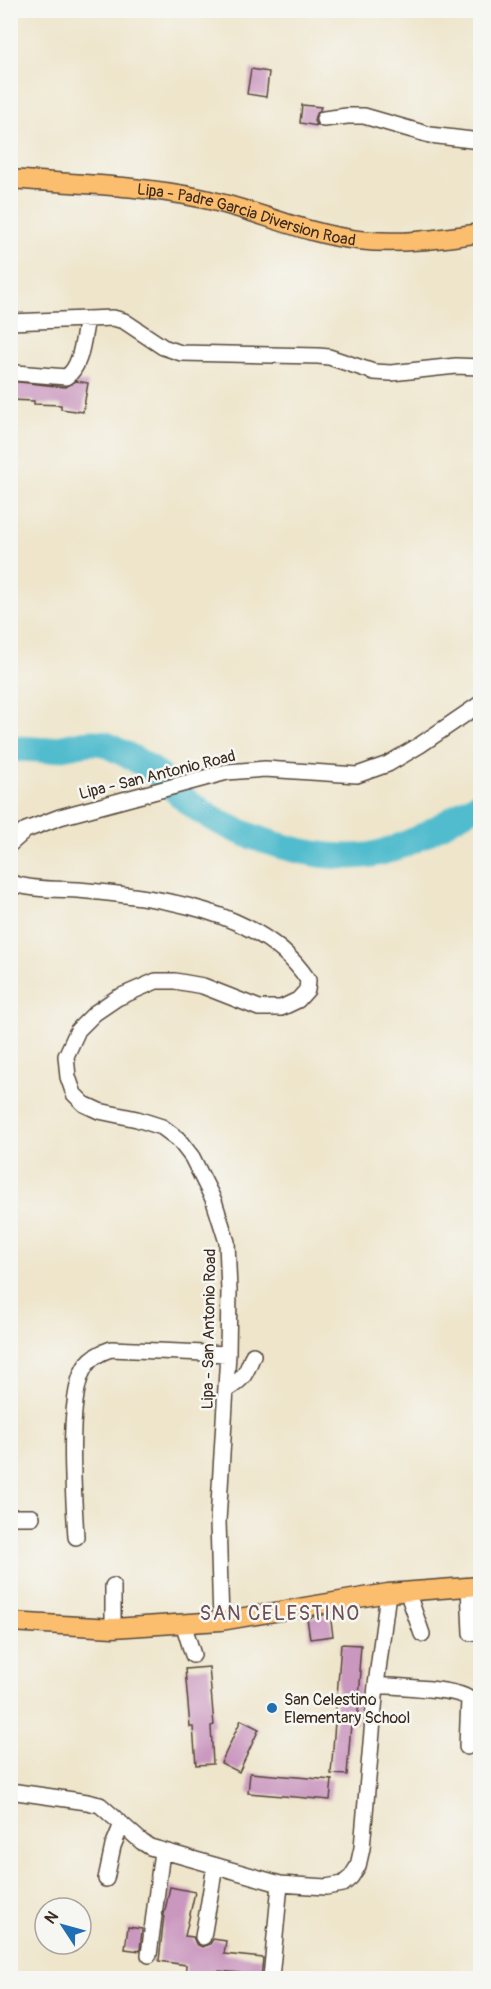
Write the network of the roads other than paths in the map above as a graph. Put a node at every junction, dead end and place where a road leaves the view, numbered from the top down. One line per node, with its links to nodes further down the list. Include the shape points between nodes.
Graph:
1 (324, 119): 2 (street, via 364,116 430,135)
2 (480, 141)
3 (10, 180): 4 (main road, Lipa - Padre Garcia Diversion Road, via 200,198 293,226 358,240 396,242)
4 (480, 233)
5 (87, 319): 6 (street); 7 (street, via 124,321 163,347 181,353 329,357 374,372 391,373); 8 (street, via 77,365 71,374 66,377)
6 (10, 322)
7 (480, 367)
8 (16, 373)
9 (480, 704): 10 (street, Lipa - San Antonio Road, via 420,746 357,775 265,769 227,772 52,820 26,830)
10 (10, 844)
11 (10, 882): 12 (street, Lipa - San Antonio Road, via 155,898 207,910 251,929 284,952 308,980 307,990 298,1000 281,1008 259,1008 203,986 156,981 94,1013 78,1030 66,1056 74,1095 84,1104 162,1127 192,1157 214,1201 227,1242)
12 (228, 1354): 14 (street, Lipa - San Antonio Road); 17 (street, via 111,1349 87,1364 79,1382 73,1426)
13 (253, 1355): 14 (street, via 246,1374)
14 (226, 1390): 22 (street, Lipa - San Antonio Road, via 218,1521)
15 (10, 1517): 16 (street)
16 (32, 1517)
17 (76, 1537)
18 (113, 1586): 25 (street)
19 (475, 1586): 20 (main road); 26 (street)
20 (407, 1591): 21 (main road); 27 (street)
21 (388, 1593): 22 (main road); 29 (street)
22 (221, 1621): 24 (main road)
23 (10, 1622): 25 (main road)
24 (183, 1623): 25 (main road); 28 (street)
25 (113, 1628)
26 (471, 1633)
27 (422, 1634)
28 (193, 1655)
29 (376, 1685): 30 (street, via 465,1695 469,1699); 36 (street, via 365,1827 358,1866 343,1884)
30 (467, 1747)
31 (10, 1791): 32 (street, via 100,1805)
32 (122, 1824): 33 (street, via 142,1842); 35 (street)
33 (162, 1851): 34 (street); 38 (street)
34 (215, 1866): 36 (street); 37 (street)
35 (106, 1879)
36 (280, 1884): 39 (street)
37 (203, 1937)
38 (148, 1954)
39 (272, 1978)

